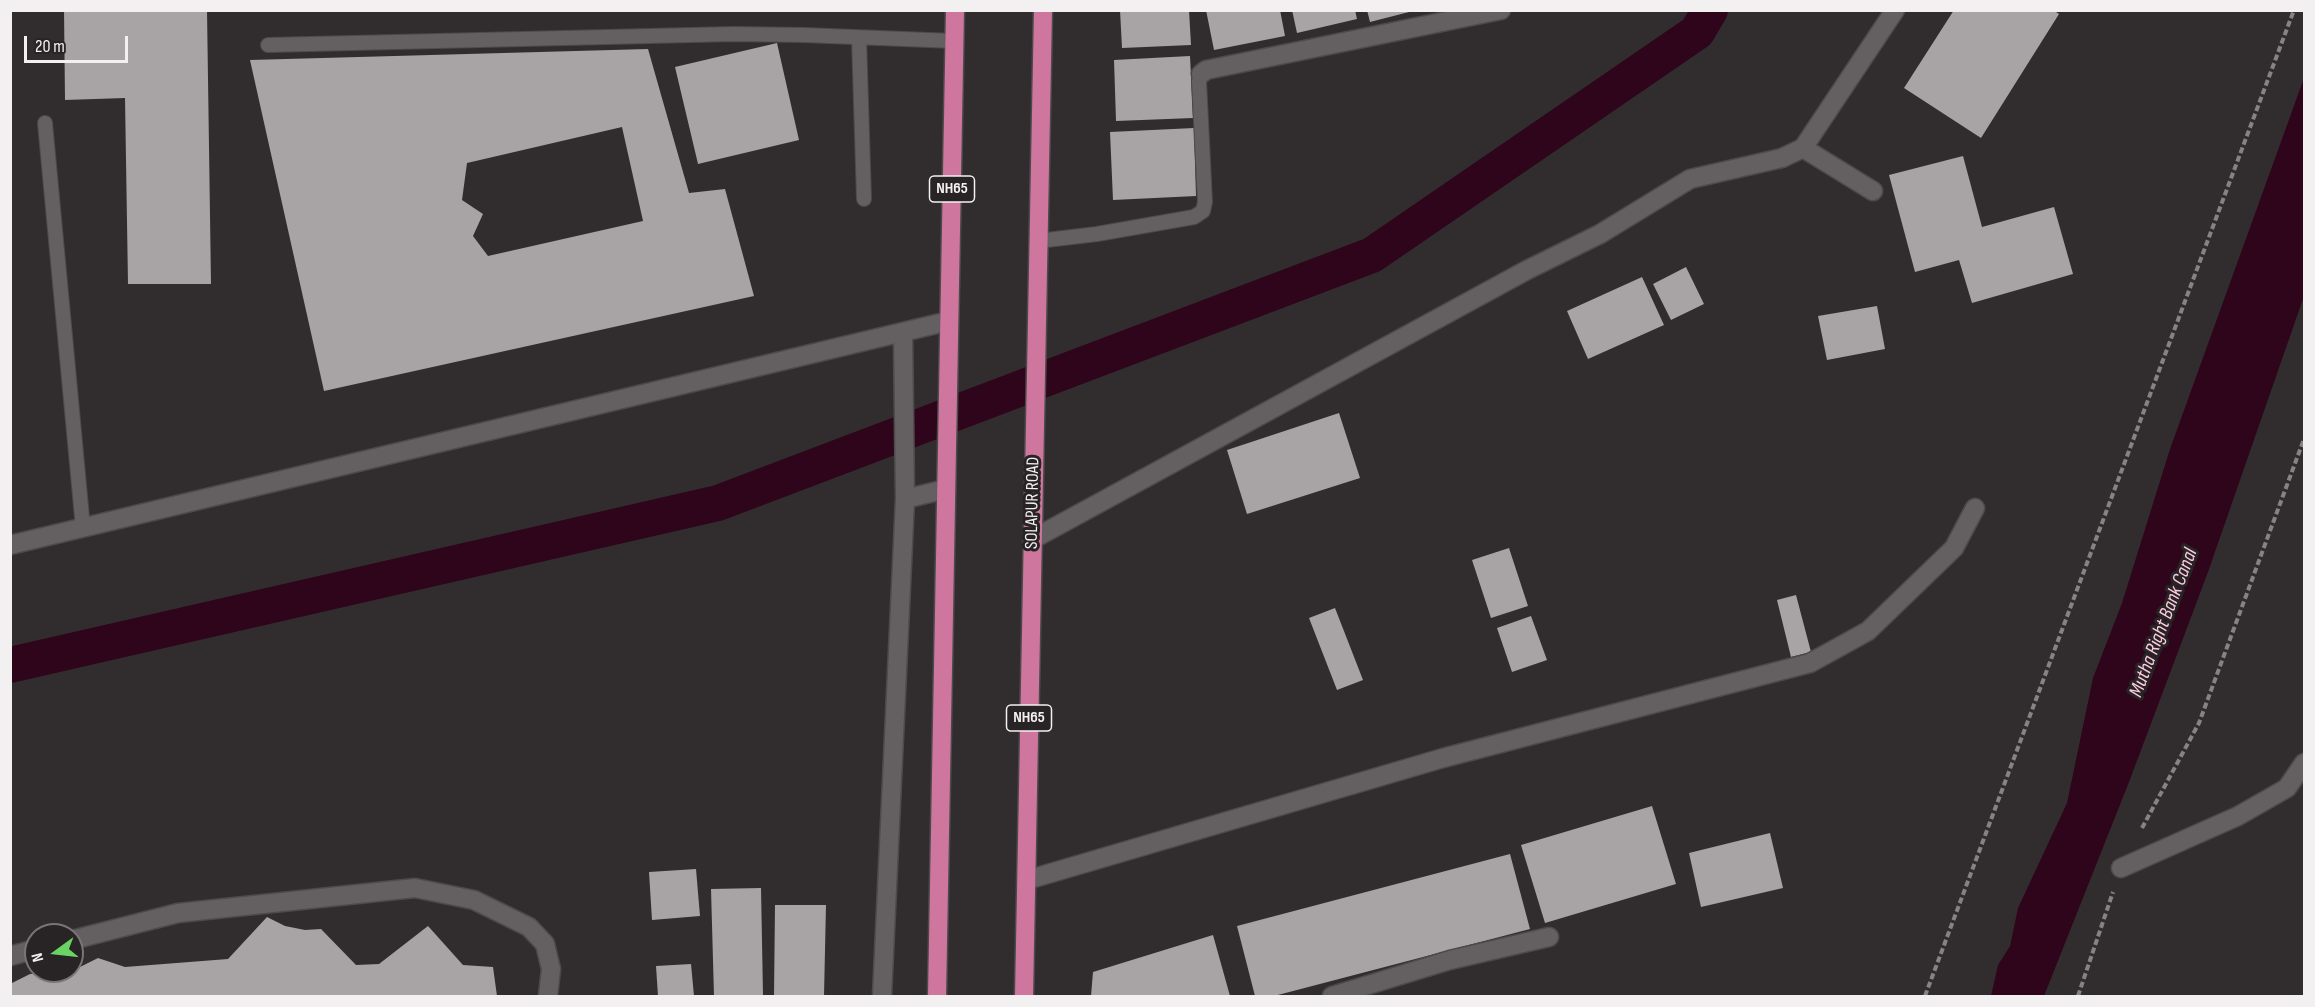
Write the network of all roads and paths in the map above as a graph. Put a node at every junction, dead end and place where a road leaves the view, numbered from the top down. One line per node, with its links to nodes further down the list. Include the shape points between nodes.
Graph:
1 (955, 10): 7 (highway, NH65)
2 (1042, 10): 14 (highway, SOLAPUR ROAD / NH65)
3 (1501, 10): 9 (street, via 1206,70)
4 (1895, 10): 11 (street)
5 (2294, 10): 34 (path)
6 (859, 38): 7 (lane); 8 (lane, via 734,34); 13 (lane)
7 (954, 41): 15 (highway, NH65)
8 (268, 45)
9 (1202, 74): 14 (lane, via 1199,81 1203,212 1173,221)
10 (45, 123): 21 (lane)
11 (1803, 148): 12 (street); 22 (street, via 1782,158 1690,179 1600,234)
12 (1873, 192)
13 (864, 199)
14 (1038, 241): 22 (highway, SOLAPUR ROAD / NH65)
15 (949, 321): 16 (street); 18 (highway, NH65)
16 (903, 333): 19 (street); 21 (street)
17 (2304, 439): 25 (path, via 2199,723)
18 (946, 489): 19 (street); 31 (highway, NH65)
19 (905, 499): 30 (street)
20 (1975, 508): 26 (street, via 1954,548 1868,631 1810,663 1443,758)
21 (83, 528): 23 (street)
22 (1033, 539): 26 (highway, SOLAPUR ROAD / NH65)
23 (10, 545)
24 (2304, 763): 25 (street, via 2287,788 2277,794 2238,816)
25 (2121, 868): 35 (path)
26 (1026, 880): 32 (highway, SOLAPUR ROAD / NH65)
27 (84, 937): 29 (street, via 178,913 416,888 474,900 529,927 545,944 551,969)
28 (1549, 937): 33 (street, via 1449,960)
29 (548, 996)
30 (882, 996)
31 (937, 996)
32 (1024, 996)
33 (1332, 996)
34 (1925, 996)
35 (2078, 996)

